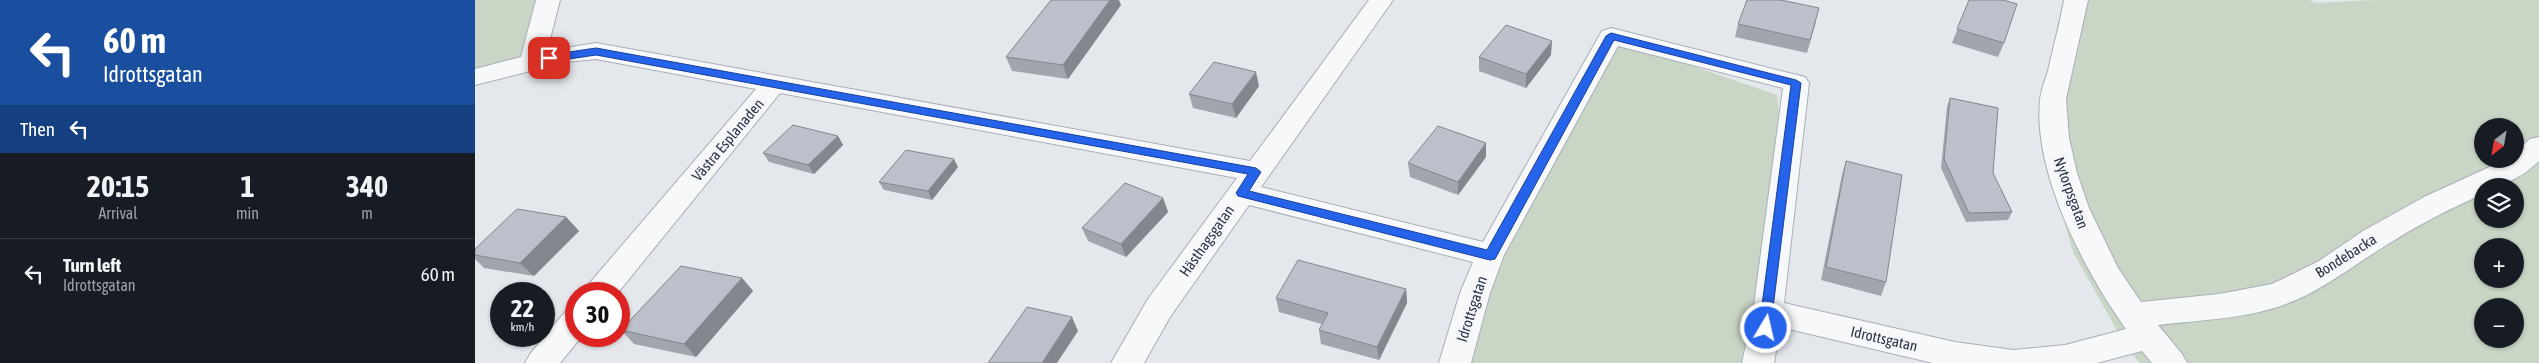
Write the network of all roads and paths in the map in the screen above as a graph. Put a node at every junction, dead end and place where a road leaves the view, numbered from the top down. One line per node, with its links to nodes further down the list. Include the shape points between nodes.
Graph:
1 (547, 0): 4 (street)
2 (1381, 0): 8 (street, Hästhagsgatan)
3 (2076, 0): 12 (street, Nytorpsgatan, via 2053,102 2057,156 2072,205 2093,249)
4 (532, 62): 5 (street, Västra Esplanaden); 6 (street, Västra Esplanaden, via 596,51)
5 (475, 77)
6 (775, 83): 8 (street, Idrottsgatan); 10 (street, Västra Esplanaden)
7 (2539, 146): 12 (street, Bondebacka, via 2514,168 2434,204 2329,269 2278,295)
8 (1249, 182): 9 (street, Idrottsgatan); 15 (street, Hästhagsgatan, via 1159,308)
9 (1490, 255): 11 (street, Idrottsgatan, via 1611,36 1796,83); 16 (street, Idrottsgatan, via 1475,293)
10 (609, 282)
11 (1768, 312): 12 (street, Idrottsgatan, via 1955,355 2013,362 2065,358); 17 (street, Idrottsgatan)
12 (2140, 326): 18 (street, Nytorpsgatan)
13 (565, 334): 14 (street)
14 (541, 363)
15 (1127, 363)
16 (1455, 363)
17 (1757, 363)
18 (2171, 363)

